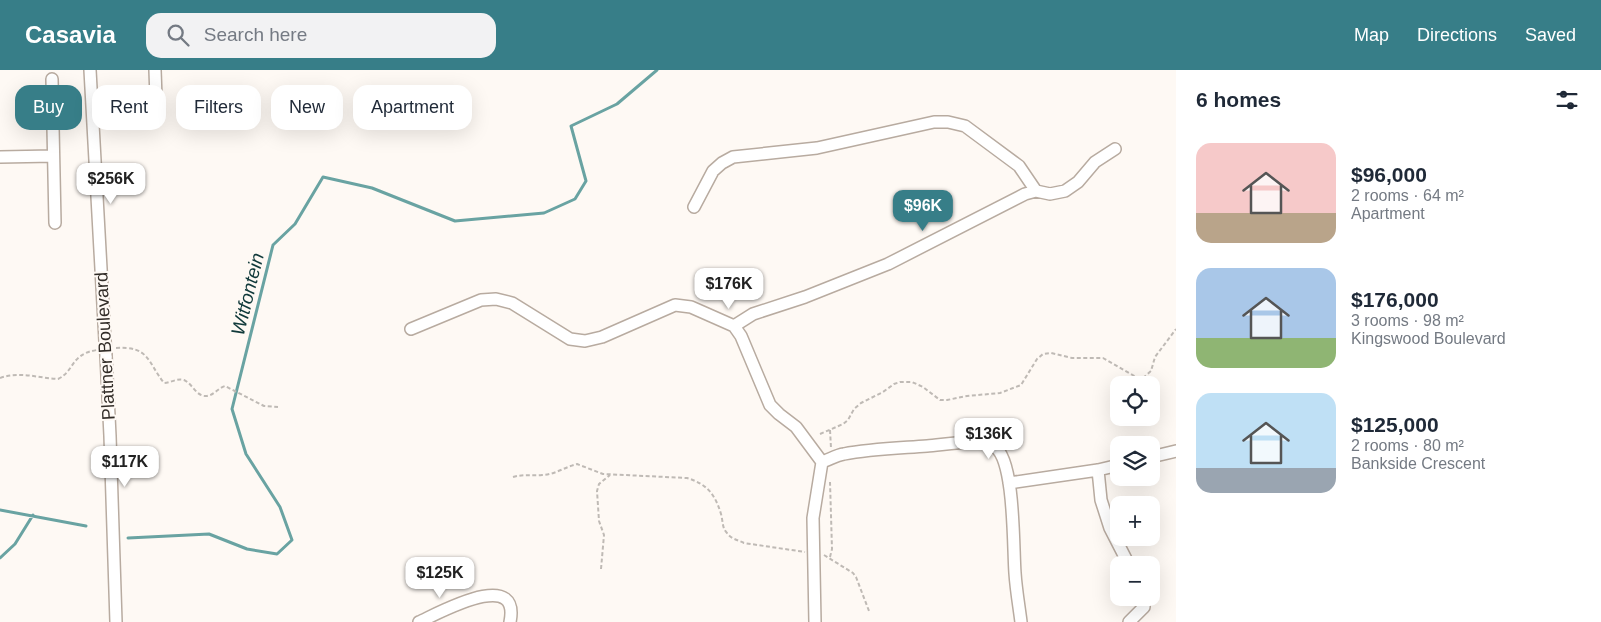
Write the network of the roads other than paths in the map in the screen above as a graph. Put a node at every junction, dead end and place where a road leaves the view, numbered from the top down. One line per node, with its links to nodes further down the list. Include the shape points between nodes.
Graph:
1 (90, 70): 21 (street, Plattner Boulevard, bridge, via 110,436)
2 (155, 70): 4 (street)
3 (52, 79): 6 (street)
4 (156, 85)
5 (1115, 150): 8 (street, via 1095,162 1066,192)
6 (53, 156): 7 (street); 10 (street)
7 (0, 157)
8 (1036, 192): 9 (street, via 1019,166 964,126 934,122 817,148 733,157 712,171); 11 (street, via 1026,194 888,264 753,314)
9 (694, 207)
10 (55, 223)
11 (734, 326): 12 (street, via 690,307 675,305 602,337 585,341 570,338 512,303 496,299 481,300); 15 (street, via 770,405 796,427)
12 (411, 329)
13 (1176, 451): 14 (street)
14 (1160, 455)
15 (827, 461): 18 (street, via 842,454 982,442 996,447 1002,455); 24 (street, via 813,518)
16 (1110, 467): 17 (street)
17 (1098, 470): 18 (street); 19 (street, via 1101,500)
18 (1009, 483): 25 (street)
19 (1124, 556)
20 (1144, 606): 26 (street)
21 (116, 622)
22 (419, 622): 23 (street, via 477,597 492,594 509,603 512,612)
23 (510, 622)
24 (815, 622)
25 (1021, 622)
26 (1129, 622)

